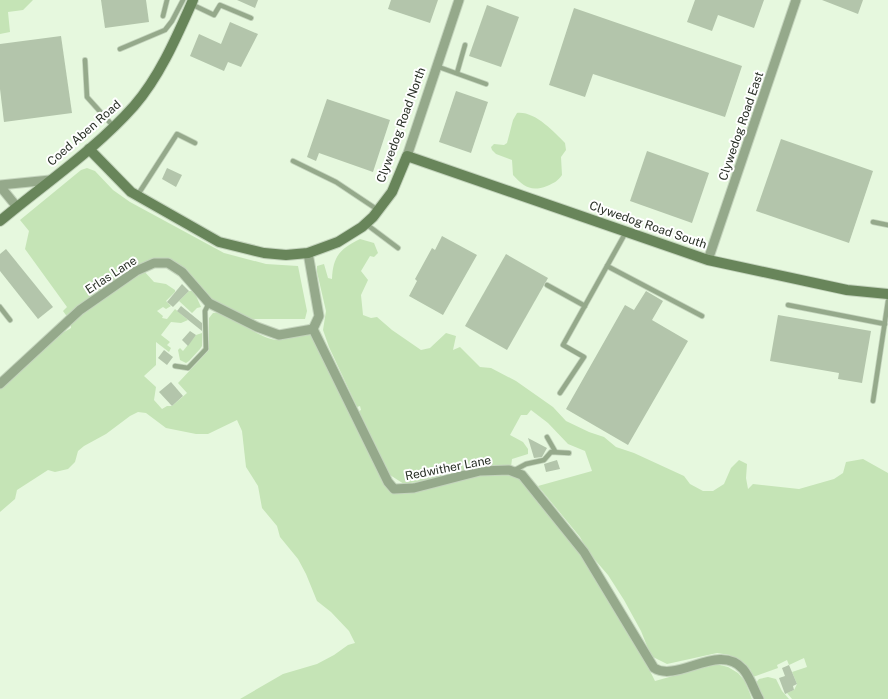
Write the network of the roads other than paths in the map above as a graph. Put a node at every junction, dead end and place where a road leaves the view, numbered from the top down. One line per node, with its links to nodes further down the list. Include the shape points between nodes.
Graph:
1 (167, 0): 5 (lane)
2 (459, 0): 10 (street, Clywedog Road North)
3 (796, 0): 30 (street, Clywedog Road East)
4 (189, 1): 6 (lane, via 214,15 220,5); 8 (lane, via 165,30); 13 (street, Coed Aben Road, via 164,61 150,84)
5 (163, 16)
6 (250, 18)
7 (465, 45): 11 (lane)
8 (120, 49)
9 (85, 60): 13 (lane, via 87,97)
10 (436, 66): 11 (lane); 16 (street, Clywedog Road North)
11 (457, 73): 12 (lane)
12 (486, 84)
13 (114, 127): 15 (street, Coed Aben Road)
14 (195, 144): 20 (lane, via 177,134)
15 (89, 149): 18 (street, Coed Aben Road); 20 (street, Clywedog Road North)
16 (406, 156): 22 (street, Clywedog Road North, via 392,192); 27 (street, Clywedog Road South)
17 (294, 161): 22 (lane, via 336,182)
18 (50, 180): 19 (street); 21 (street, Coed Aben Road)
19 (0, 186): 21 (street)
20 (137, 196): 29 (street, Clywedog Road North, via 219,242 264,254)
21 (17, 207): 23 (street, Coed Aben Road)
22 (378, 210): 25 (street, Clywedog Road North)
23 (0, 221)
24 (873, 222): 26 (lane)
25 (366, 224): 28 (lane); 29 (street, Clywedog Road North, via 338,242)
26 (888, 225)
27 (626, 232): 30 (street, Clywedog Road South); 31 (lane)
28 (398, 248)
29 (308, 253): 42 (street, via 319,316)
30 (708, 260): 33 (street, Clywedog Road South, via 847,290)
31 (607, 266): 37 (lane); 39 (lane)
32 (547, 285): 37 (lane)
33 (888, 294)
34 (888, 301): 41 (lane)
35 (209, 303): 42 (street, Erlas Lane, via 257,327 279,334); 43 (lane, via 205,311 206,349 188,368); 44 (street, Erlas Lane, via 182,272 168,263 154,264 136,270 80,310)
36 (788, 305): 41 (lane)
37 (585, 306): 45 (lane, via 563,346 584,357)
38 (0, 307): 40 (lane)
39 (702, 316)
40 (10, 320)
41 (885, 324): 46 (lane)
42 (313, 328): 50 (street, Redwither Lane, via 388,482 394,489 414,488 480,471)
43 (175, 366)
44 (0, 384)
45 (560, 392)
46 (873, 401)
47 (547, 437): 48 (lane)
48 (555, 451): 49 (lane); 50 (lane, via 548,454 544,460 526,464)
49 (568, 453)
50 (513, 471): 51 (street, via 522,475 584,552 654,668 667,672 724,659 743,669)
51 (759, 699)

